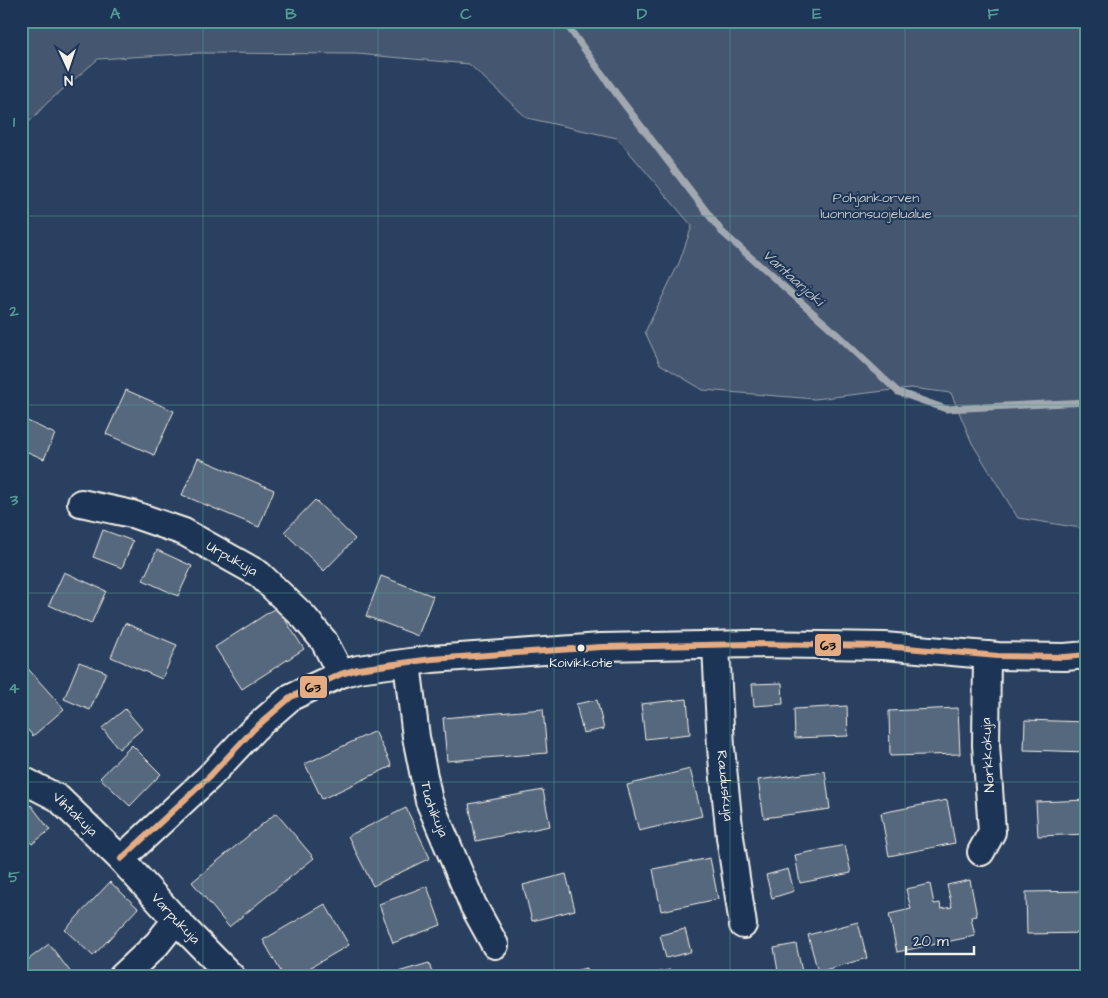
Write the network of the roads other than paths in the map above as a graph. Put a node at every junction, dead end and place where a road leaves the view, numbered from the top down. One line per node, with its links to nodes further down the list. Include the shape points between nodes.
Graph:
1 (81, 503): 6 (street, Urpukuja, via 132,514 184,532 259,574 324,641)
2 (716, 645): 3 (street, via 884,646); 5 (street, via 602,647); 11 (street, Rauduskuja, via 721,748)
3 (987, 655): 4 (street); 8 (street, Norkkokuja, via 986,745 992,832)
4 (1087, 655)
5 (408, 662): 6 (street); 12 (street, Tuohikuja, via 416,737 429,801)
6 (341, 674): 9 (street, via 291,697 254,729 209,777)
7 (21, 779): 9 (street, Vihtakuja, via 58,798)
8 (981, 852)
9 (121, 860): 10 (street, Varpukuja)
10 (176, 920): 13 (street, via 157,944); 14 (street, Varpukuja)
11 (743, 925)
12 (494, 946)
13 (122, 977)
14 (232, 977)

